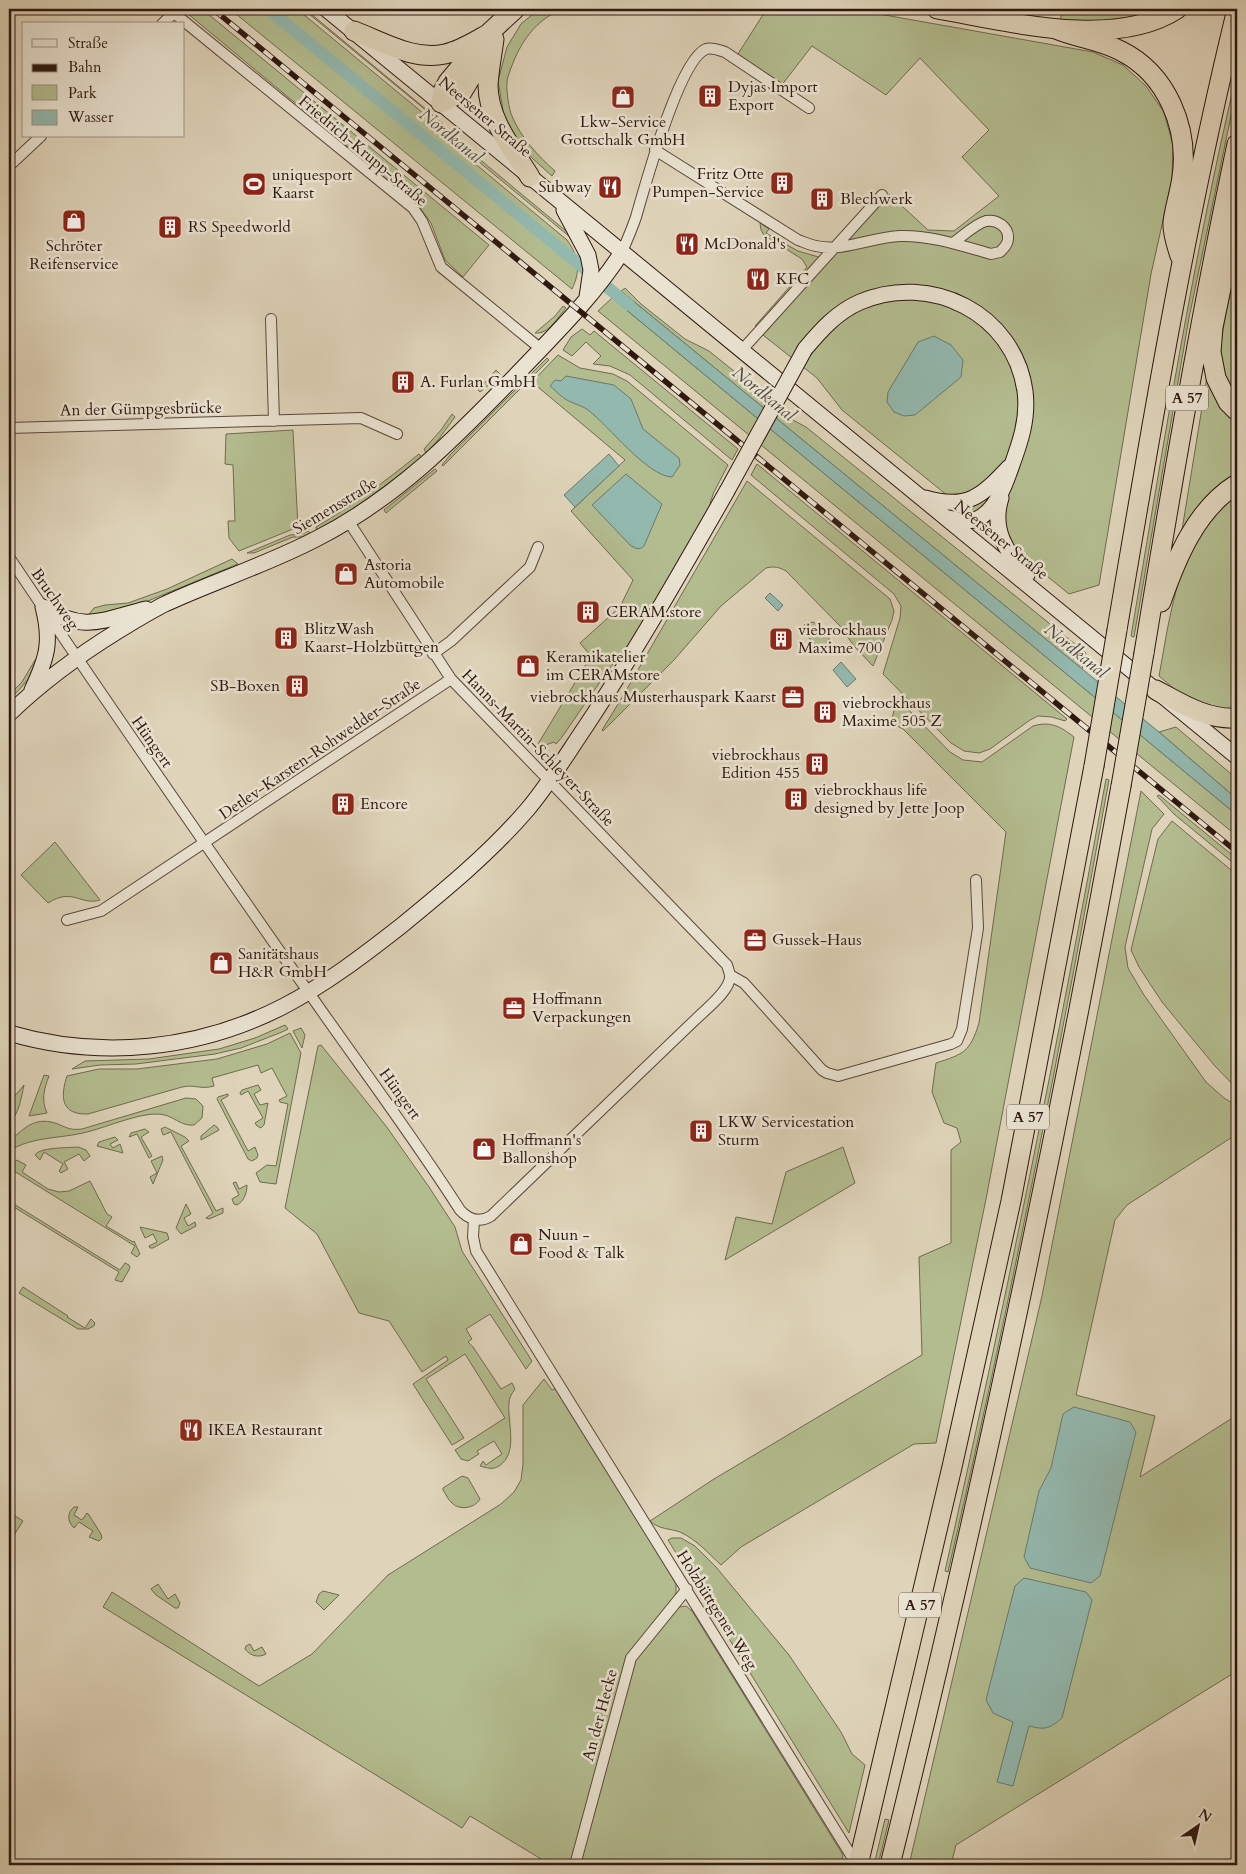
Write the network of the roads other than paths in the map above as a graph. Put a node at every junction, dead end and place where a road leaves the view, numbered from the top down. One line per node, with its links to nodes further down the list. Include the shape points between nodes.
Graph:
1 (326, 9): 11 (street, Neersener Straße)
2 (937, 9): 10 (highway)
3 (1177, 9): 10 (highway, via 1148,23 1126,28)
4 (1237, 9): 26 (highway, A 57)
5 (171, 11): 7 (street); 9 (street, Friedrich-Krupp-Straße)
6 (513, 11): 12 (highway)
7 (163, 22)
8 (185, 22): 31 (street, Friedrich-Krupp-Straße, via 413,208 422,221 441,267)
9 (185, 22)
10 (1056, 29): 26 (highway, via 1122,51 1155,79 1170,100 1179,122 1184,149 1173,224)
11 (354, 31): 12 (highway, via 402,51 432,56 458,50); 13 (street, Neersener Straße)
12 (491, 36): 13 (highway, via 448,82); 19 (highway, via 490,101 500,128)
13 (441, 103): 19 (street, Neersener Straße)
14 (809, 108): 17 (street, via 724,52 716,48 707,49 694,61 683,80)
15 (38, 138): 18 (street)
16 (1237, 144): 48 (highway, A 57, via 1210,271)
17 (655, 150): 24 (street, via 798,240); 25 (street, via 636,218)
18 (9, 166)
19 (530, 177): 21 (street, Neersener Straße)
20 (882, 195): 24 (street)
21 (558, 200): 25 (street, Neersener Straße); 29 (street, via 588,255 592,270)
22 (1237, 211): 33 (highway, via 1213,327 1211,352 1216,378 1228,402)
23 (953, 243): 23 (street, via 991,254 1000,252 1006,245 1007,231 995,221 987,221); 24 (street, via 901,236)
24 (834, 247): 32 (street)
25 (622, 252): 27 (street, Siemensstraße); 28 (street, Neersener Straße)
26 (1181, 263): 67 (highway, A 57, bridge, via 1094,766 1011,1201)
27 (610, 271): 28 (street, via 630,270); 29 (street, Siemensstraße)
28 (653, 278): 32 (street, Neersener Straße)
29 (587, 298): 31 (street, Siemensstraße)
30 (271, 319): 34 (street)
31 (541, 349): 42 (street, Siemensstraße, via 431,461)
32 (742, 350): 40 (street, Neersener Straße)
33 (1237, 411)
34 (274, 421): 35 (street, An der Gümpgesbrücke); 36 (street, An der Gümpgesbrücke, via 361,418)
35 (9, 428)
36 (397, 434)
37 (1013, 462): 39 (street); 40 (street, via 984,491 971,499 956,503); 57 (street, bridge, via 1026,417 1025,391 1017,364 992,326 954,301 908,292 884,294 859,302 838,315 805,349 662,606)
38 (1237, 484): 48 (highway, via 1216,500 1182,548)
39 (1002, 493): 41 (street, via 979,518 968,521); 45 (street, via 997,510 997,528 1023,572)
40 (921, 496): 41 (street, Neersener Straße)
41 (947, 518): 45 (street, Neersener Straße)
42 (348, 522): 46 (street, Siemensstraße, via 303,546); 49 (street, Hanns-Martin-Schleyer-Straße)
43 (538, 547): 49 (street, via 530,568)
44 (9, 557): 47 (street, Bruchweg)
45 (1049, 601): 52 (street, Neersener Straße)
46 (164, 605): 47 (street, via 83,623 57,616); 50 (street, Siemensstraße)
47 (43, 607): 50 (street, Bruchweg); 53 (street, via 48,627 46,657)
48 (1144, 653): 68 (highway, A 57, bridge, via 1040,1206 945,1639)
49 (434, 654): 51 (street, Hanns-Martin-Schleyer-Straße)
50 (77, 657): 53 (street, Siemensstraße); 58 (street, Hüngert)
51 (451, 679): 57 (street, Hanns-Martin-Schleyer-Straße); 58 (street, Detlev-Karsten-Rohwedder-Straße)
52 (1156, 690): 55 (highway, via 1198,712 1218,718); 56 (street, Neersener Straße)
53 (29, 695): 54 (street, Siemensstraße)
54 (9, 714)
55 (1237, 718)
56 (1237, 757)
57 (549, 781): 61 (street, Hanns-Martin-Schleyer-Straße, via 726,965); 62 (street, via 527,809 456,880 369,951)
58 (204, 843): 60 (street, via 101,911); 62 (street, Hüngert)
59 (976, 880): 61 (street, Hanns-Martin-Schleyer-Straße, via 978,928 962,1029 952,1044 833,1075 822,1070 744,983)
60 (67, 920)
61 (730, 975): 64 (street, via 730,983 718,997 491,1216)
62 (308, 992): 63 (street, via 234,1028 174,1043 143,1047 84,1047); 64 (street, Hüngert, via 412,1136 460,1210)
63 (9, 1033)
64 (474, 1220): 65 (street, Holzbüttgener Weg, via 476,1251)
65 (686, 1589): 66 (street, An der Hecke, via 631,1658); 67 (street, Holzbüttgener Weg)
66 (575, 1865)
67 (858, 1865)
68 (890, 1865)

